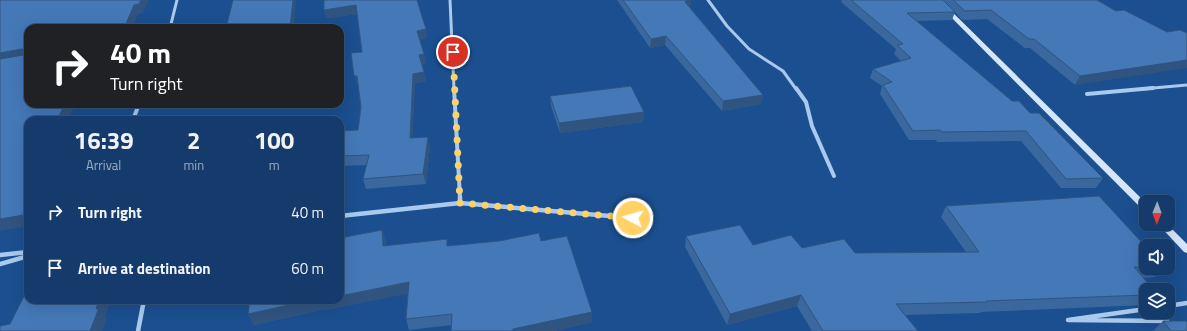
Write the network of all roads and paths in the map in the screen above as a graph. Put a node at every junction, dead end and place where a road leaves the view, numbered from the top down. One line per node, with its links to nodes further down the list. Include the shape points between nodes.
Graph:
1 (177, 0): 5 (street)
2 (450, 0): 10 (street)
3 (708, 0): 8 (street, via 727,26 749,49 783,71 806,102 812,126)
4 (937, 0): 9 (street)
5 (171, 24)
6 (1187, 85): 7 (street)
7 (1087, 94)
8 (834, 176)
9 (1139, 201)
10 (460, 203): 11 (street); 12 (street)
11 (344, 216)
12 (633, 218)
13 (1169, 231): 14 (street)
14 (1187, 250)
15 (24, 252): 16 (street)
16 (0, 255)
17 (24, 257): 18 (street)
18 (0, 264)
19 (1187, 303): 21 (street)
20 (143, 304): 24 (street)
21 (1175, 305)
22 (1139, 310): 23 (street, via 1068,320)
23 (1174, 322)
24 (138, 331)

